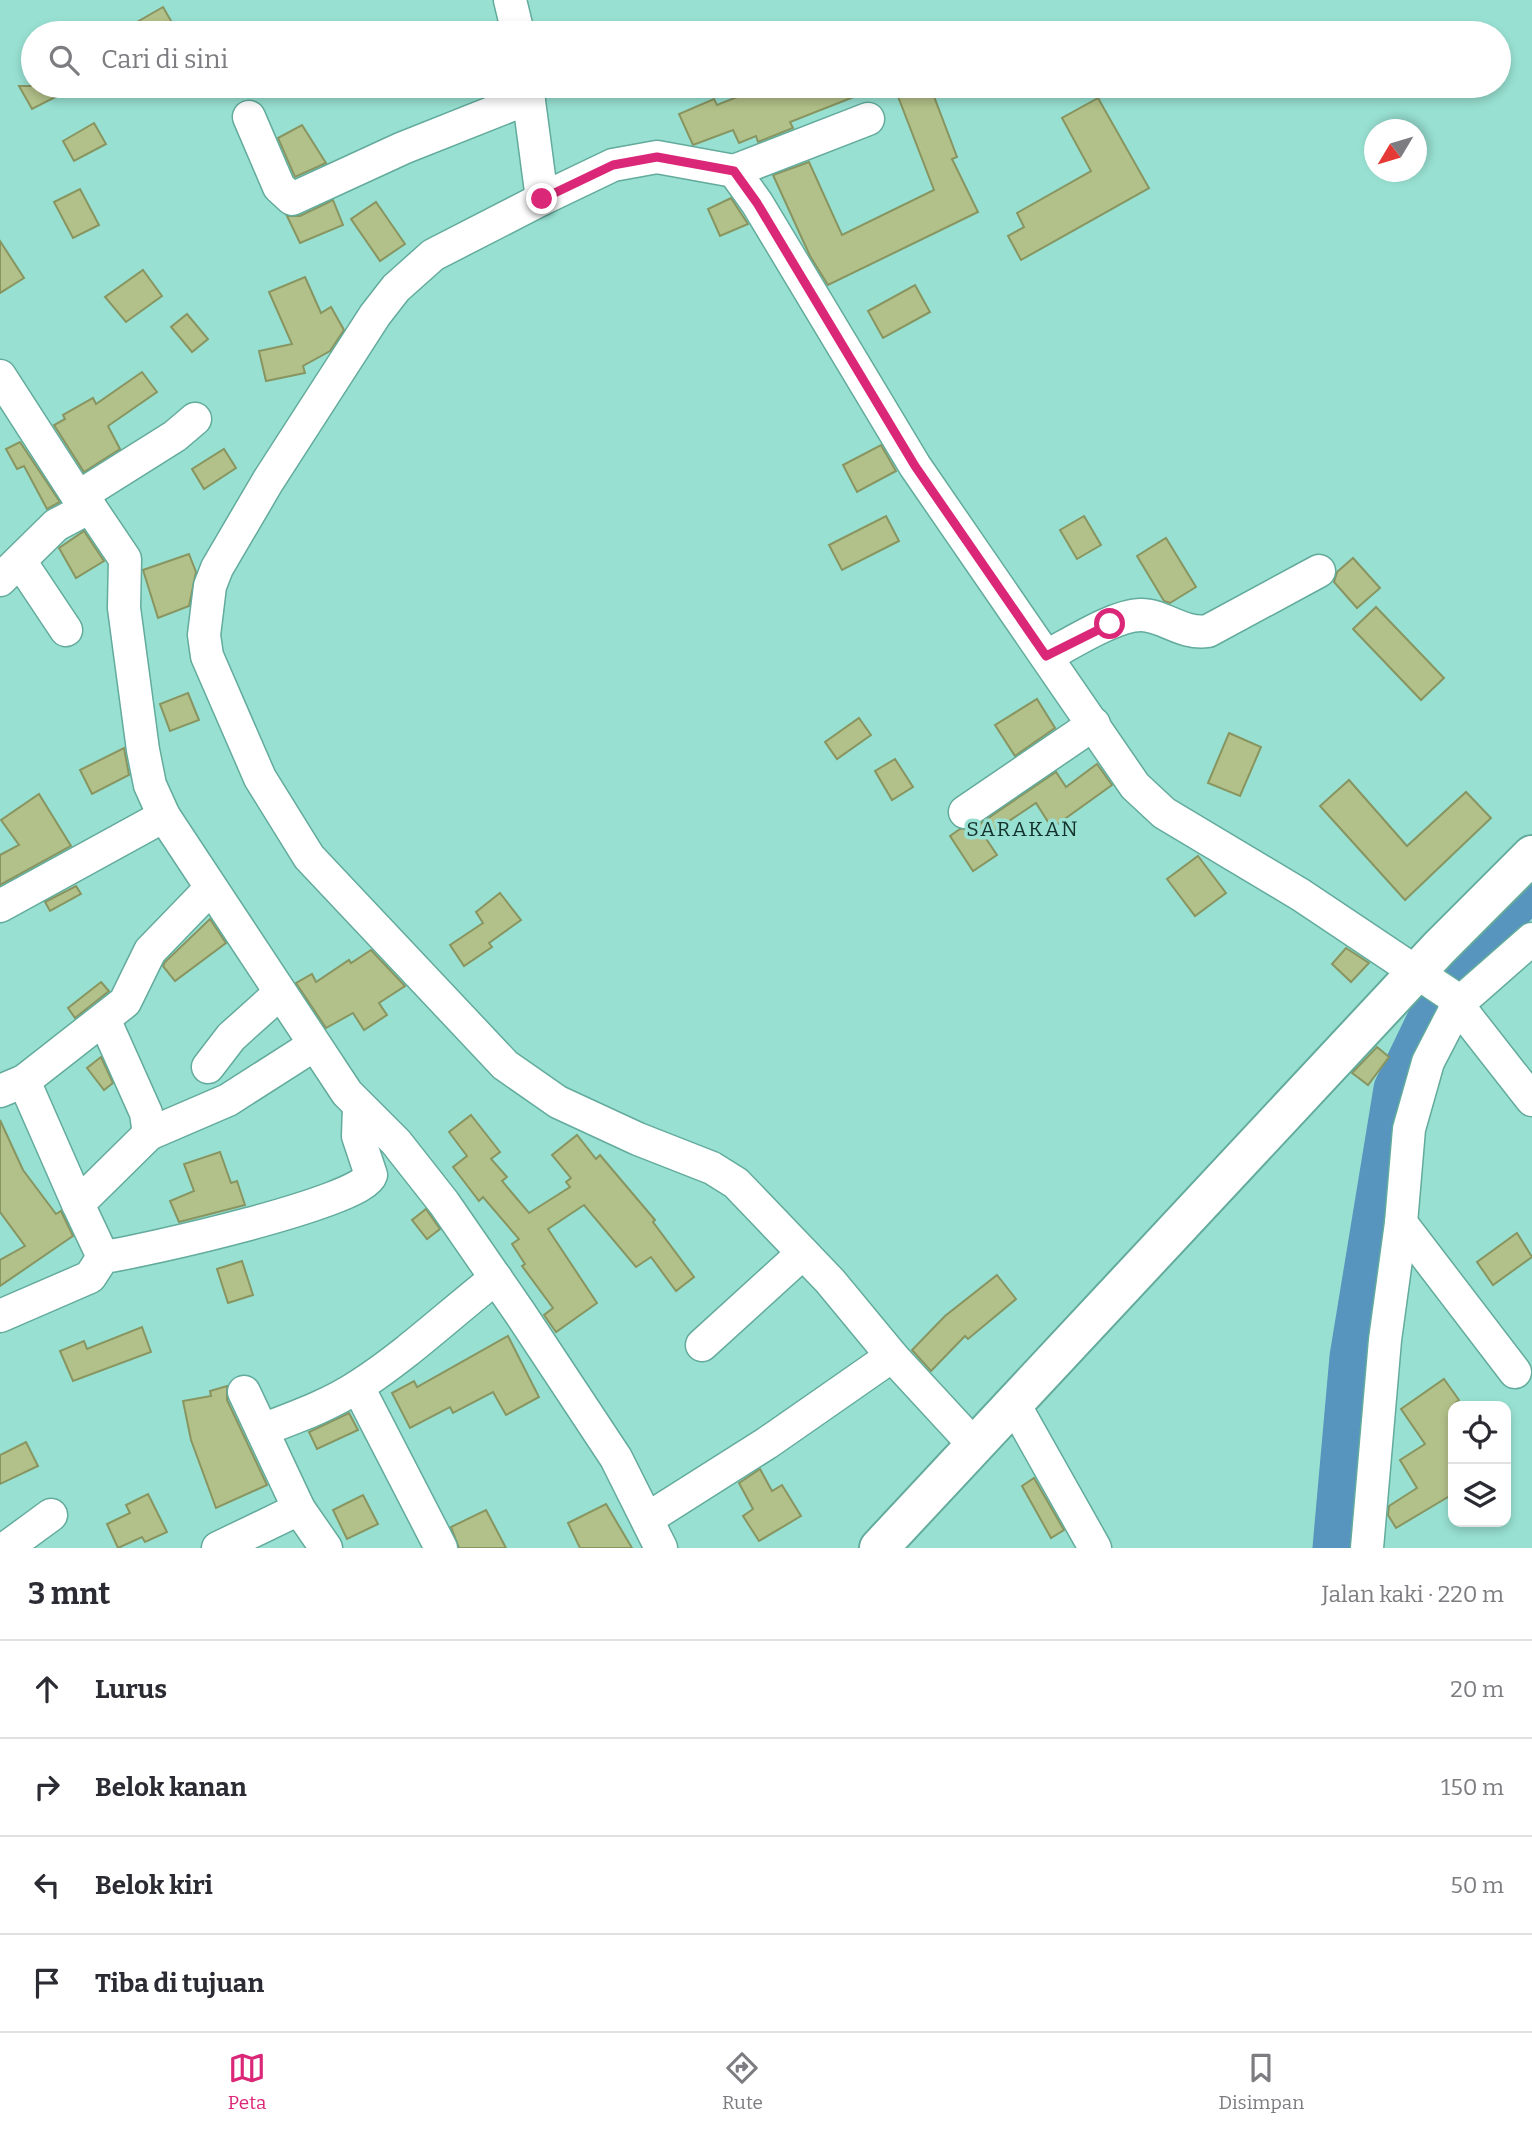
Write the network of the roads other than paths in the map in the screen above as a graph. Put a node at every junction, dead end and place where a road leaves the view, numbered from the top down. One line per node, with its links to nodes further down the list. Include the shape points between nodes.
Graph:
1 (510, 0): 2 (street)
2 (516, 21)
3 (515, 98): 5 (street, via 292,199 279,187)
4 (529, 98): 8 (street)
5 (249, 117)
6 (868, 118): 7 (street)
7 (734, 171): 8 (street, via 657,157 613,165); 15 (street, via 915,466)
8 (542, 199): 34 (street, via 433,255 374,315 217,568 204,635 208,656 256,769 309,857 505,1065 558,1102 712,1168 736,1183)
9 (0, 376): 11 (street)
10 (195, 419): 11 (street)
11 (84, 502): 12 (street); 18 (street, via 125,559 124,608 143,750 150,785)
12 (10, 570): 14 (street)
13 (1319, 571): 15 (street, via 1208,631 1194,634 1142,615 1110,624)
14 (66, 630)
15 (1046, 656): 16 (street)
16 (1094, 724): 17 (street); 23 (street, via 1135,786 1164,813 1301,895)
17 (965, 812)
18 (164, 816): 20 (street); 21 (street)
19 (1532, 855): 23 (street)
20 (211, 888): 24 (street); 25 (street, via 150,951 125,1002)
21 (0, 906)
22 (1532, 939): 23 (street)
23 (1438, 987): 29 (street); 33 (street, via 1428,1062 1409,1129); 43 (street)
24 (280, 992): 26 (street); 27 (street)
25 (104, 1019): 28 (street); 31 (street, via 146,1113)
26 (314, 1045): 30 (street); 31 (street, via 228,1100)
27 (208, 1067)
28 (12, 1086): 32 (street)
29 (1532, 1100)
30 (359, 1108): 35 (street, via 358,1136 371,1175 359,1189 269,1219 141,1252); 36 (street, via 404,1152)
31 (149, 1134): 32 (street)
32 (78, 1204): 35 (street)
33 (1401, 1223): 40 (street); 56 (street, via 1385,1340)
34 (803, 1253): 38 (street); 39 (street)
35 (103, 1256): 37 (street, via 90,1278)
36 (496, 1278): 41 (street); 48 (street, via 610,1449)
37 (0, 1316)
38 (702, 1345)
39 (892, 1356): 45 (street); 48 (street)
40 (1515, 1372)
41 (358, 1387): 44 (street); 52 (street)
42 (244, 1392): 44 (street)
43 (1014, 1404): 45 (street); 55 (street)
44 (262, 1430): 46 (street)
45 (976, 1447): 54 (street)
46 (299, 1509): 50 (street); 51 (street)
47 (51, 1515): 49 (street)
48 (647, 1519): 53 (street)
49 (6, 1548)
50 (218, 1548)
51 (326, 1548)
52 (442, 1548)
53 (662, 1548)
54 (879, 1548)
55 (1096, 1548)
56 (1367, 1548)

